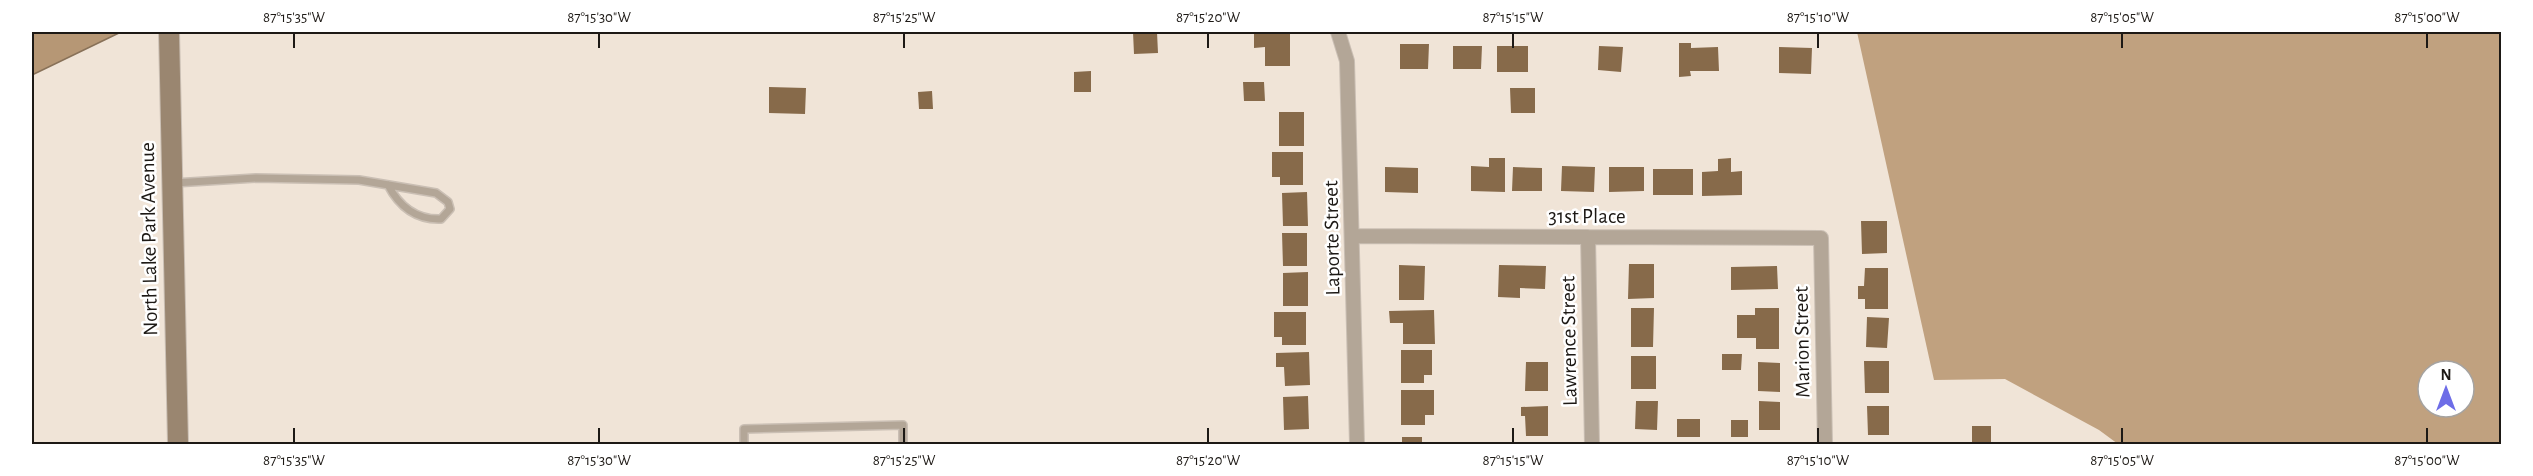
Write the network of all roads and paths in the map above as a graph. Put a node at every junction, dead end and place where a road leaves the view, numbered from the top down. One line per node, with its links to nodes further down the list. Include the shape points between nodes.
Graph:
1 (169, 32): 3 (street, North Lake Park Avenue)
2 (1338, 32): 5 (street, Laporte Street, via 1347,61)
3 (172, 183): 4 (lane, via 291,178); 8 (street, North Lake Park Avenue)
4 (388, 185): 4 (lane, via 436,193 448,202 450,209 441,219 418,216 400,204)
5 (1353, 236): 6 (street, 31st Place); 11 (street, Laporte Street)
6 (1588, 237): 7 (street, 31st Place); 12 (street, Lawrence Street)
7 (1821, 238): 13 (street, Marion Street)
8 (178, 444)
9 (744, 444): 10 (lane, via 744,429 903,425)
10 (903, 444)
11 (1357, 444)
12 (1592, 444)
13 (1825, 444)

